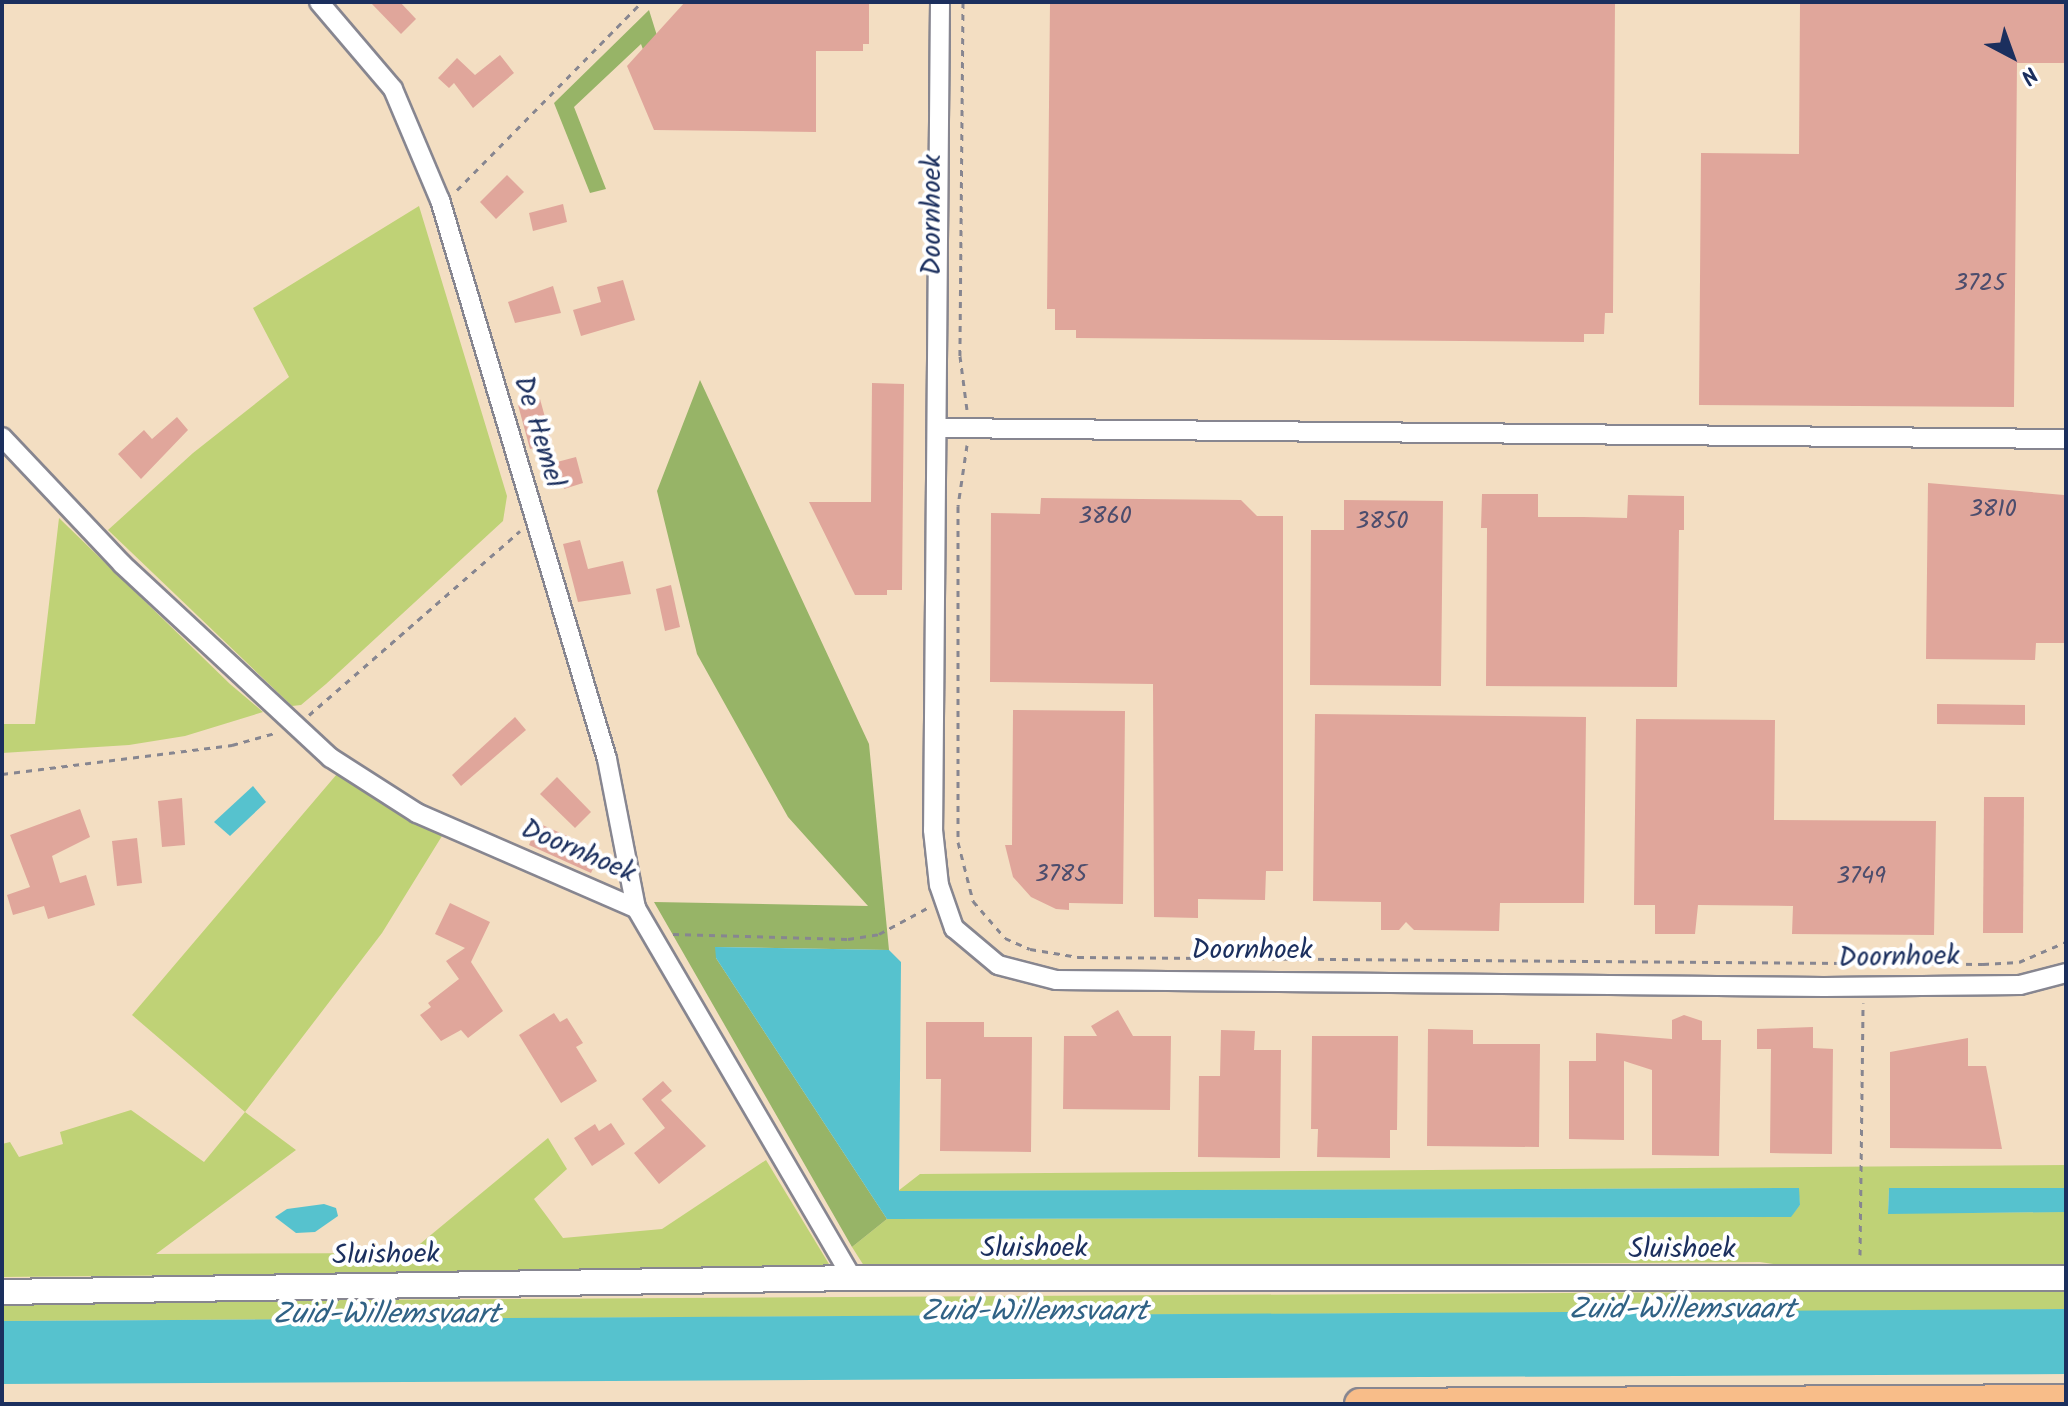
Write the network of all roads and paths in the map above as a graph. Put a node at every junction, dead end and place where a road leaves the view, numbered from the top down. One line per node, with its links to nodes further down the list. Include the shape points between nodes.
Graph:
1 (319, 2): 5 (street, De Hemel, via 393,89)
2 (642, 2): 5 (path, via 461,188)
3 (940, 2): 6 (street, Doornhoek)
4 (963, 2): 7 (path, Doornhoek, via 960,356)
5 (440, 200): 10 (street, De Hemel)
6 (940, 428): 7 (street); 13 (street, Doornhoek, via 933,830)
7 (967, 428): 9 (street); 17 (path, Doornhoek, via 968,466 958,506 958,842 973,901 1005,938 1030,949 1078,957)
8 (2, 437): 11 (street, Doornhoek, via 122,564)
9 (2066, 439)
10 (535, 518): 11 (path); 14 (street, De Hemel, via 607,759)
11 (295, 727): 12 (path, via 232,745); 14 (street, Doornhoek, via 331,758 417,813)
12 (2, 774)
13 (944, 898): 15 (path, via 879,934 848,939); 19 (street, Doornhoek, via 954,928 998,965 1056,980)
14 (636, 908): 15 (street, Doornhoek)
15 (649, 931): 20 (street, Doornhoek)
16 (2066, 942): 17 (path, Doornhoek, via 2019,962)
17 (1863, 963): 19 (path)
18 (2066, 973): 19 (street, Doornhoek, via 2020,985)
19 (1863, 987): 22 (path)
20 (852, 1278): 22 (street, Sluishoek); 23 (street, Sluishoek)
21 (2066, 1278): 22 (street, Sluishoek)
22 (1859, 1280)
23 (2, 1292)
24 (2066, 1400): 25 (main road)
25 (1360, 1404)

